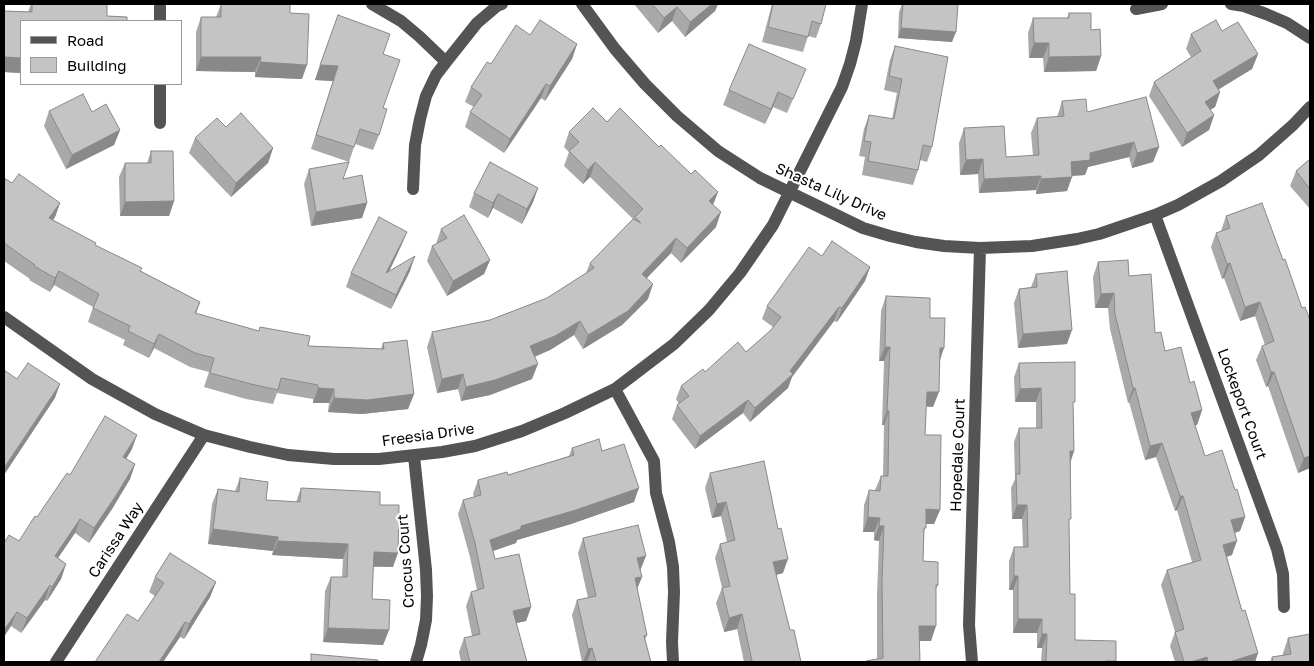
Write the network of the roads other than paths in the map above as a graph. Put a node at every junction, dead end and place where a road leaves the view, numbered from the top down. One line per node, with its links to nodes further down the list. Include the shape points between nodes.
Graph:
1 (160, 4): 9 (street)
2 (372, 4): 11 (street, via 401,21)
3 (502, 4): 11 (street, via 478,23)
4 (582, 4): 16 (street, Shasta Lily Drive, via 615,49 677,116 718,151)
5 (862, 4): 16 (street, Freesia Drive, via 845,79)
6 (1162, 4): 8 (street)
7 (1231, 4): 10 (street, via 1288,23)
8 (1136, 9)
9 (160, 20)
10 (1310, 38)
11 (446, 62): 15 (street, via 426,96 420,119)
12 (160, 85): 14 (street)
13 (1310, 107): 17 (street, Shasta Lily Drive, via 1259,155 1221,181)
14 (160, 123)
15 (413, 189)
16 (790, 193): 18 (street, Shasta Lily Drive, via 863,228 890,236 944,246); 20 (street, Freesia Drive, via 773,225 740,273 709,310 674,344)
17 (1155, 215): 18 (street, Shasta Lily Drive, via 1077,239 1032,246); 23 (street, Lockeport Court, via 1277,549 1283,574)
18 (980, 248): 27 (street, Hopedale Court, via 969,625)
19 (4, 317): 21 (street, Freesia Drive, via 92,379 155,414)
20 (615, 389): 22 (street, Freesia Drive, via 522,431 475,446); 26 (street, via 654,461 656,493 673,567)
21 (204, 435): 22 (street, Freesia Drive, via 288,455 379,459); 24 (street, Carissa Way)
22 (414, 456): 25 (street, Crocus Court, via 427,596 426,620)
23 (1284, 607)
24 (56, 662)
25 (416, 662)
26 (673, 662)
27 (972, 662)

